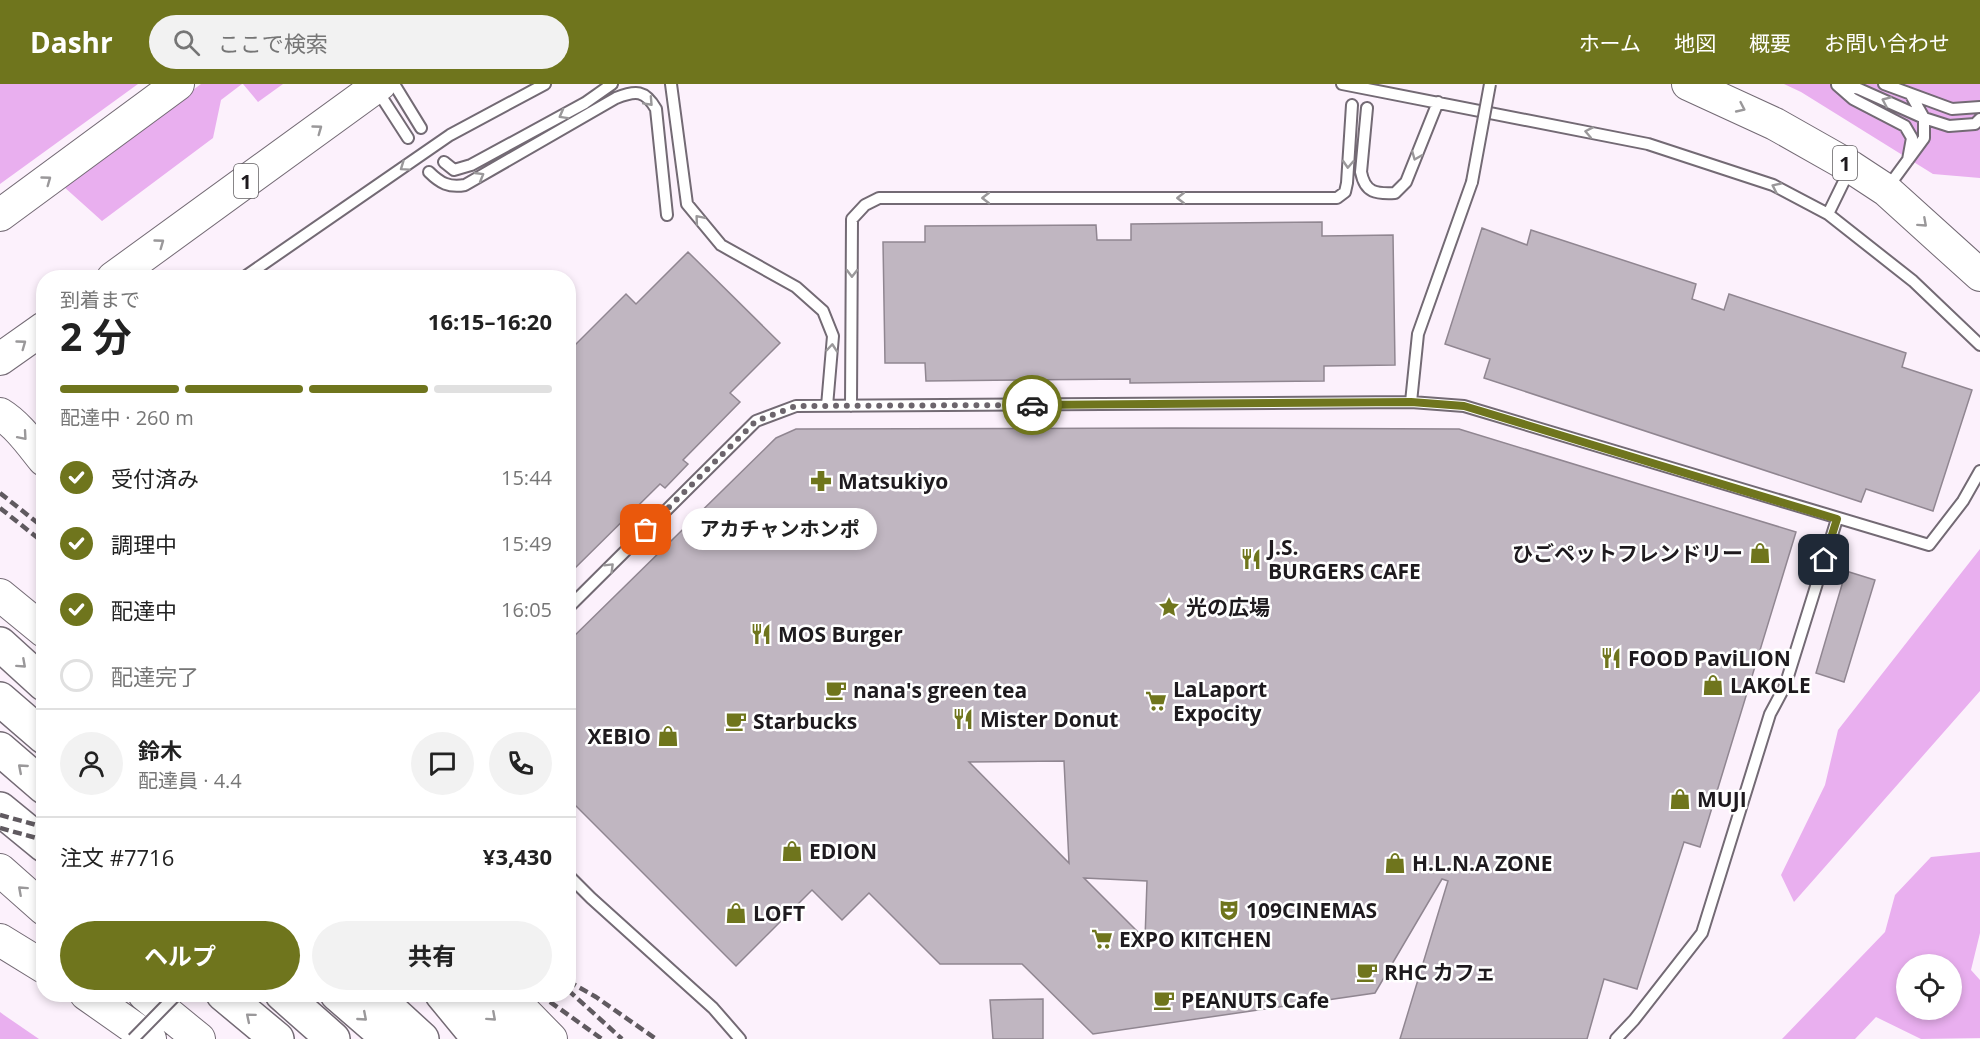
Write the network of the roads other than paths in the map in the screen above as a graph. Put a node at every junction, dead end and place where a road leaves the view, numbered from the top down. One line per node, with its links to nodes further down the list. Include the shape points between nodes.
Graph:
1 (178, 84): 26 (main road, one-way to 1)
2 (545, 84): 29 (lane, one-way to 29, via 450,135)
3 (612, 84): 21 (lane, one-way to 21, via 585,103 471,165 454,170)
4 (671, 84): 35 (lane, one-way to 4, via 833,336 823,311 796,287 721,245 687,204)
5 (1342, 84): 12 (lane)
6 (1491, 84): 34 (lane, bridge, via 1472,183 1418,334)
7 (1688, 84): 22 (main road, 1, one-way to 22, via 1775,124)
8 (1838, 84): 16 (lane, one-way to 8, via 1859,89); 20 (lane, via 1853,99 1905,126 1912,138)
9 (1884, 84): 11 (lane)
10 (383, 85): 18 (lane); 19 (lane); 28 (main road, 1, one-way to 10)
11 (1911, 95): 15 (lane, via 1952,109); 16 (lane)
12 (1438, 102): 14 (lane, one-way to 14, via 1406,182 1395,194 1380,194 1363,181); 25 (lane, one-way to 12, via 1773,185 1648,144)
13 (1352, 105): 36 (lane, one-way to 36, via 1347,183 1345,192 1337,198 879,198 865,205 852,219)
14 (1366, 108)
15 (1980, 108)
16 (1924, 118): 17 (lane, via 1949,126 1975,124); 20 (lane, via 1924,138)
17 (1980, 119)
18 (421, 128)
19 (408, 138)
20 (1908, 160): 24 (lane)
21 (444, 162)
22 (1851, 167): 24 (main road, 1); 25 (lane)
23 (429, 172): 27 (lane, one-way to 27, via 439,182 453,187 465,185 616,98 640,93 656,109)
24 (1887, 190): 30 (main road, 1, one-way to 30)
25 (1828, 214): 32 (lane, via 1913,281)
26 (0, 215)
27 (667, 215)
28 (124, 270)
29 (255, 270)
30 (1980, 275)
31 (36, 334): 33 (main road, one-way to 31)
32 (1980, 345)
33 (0, 359)
34 (1411, 402): 36 (lane); 40 (lane, via 1464,406)
35 (827, 406): 36 (lane); 42 (lane, one-way to 35, via 756,421 796,406)
36 (850, 406)
37 (0, 414): 38 (main road, one-way to 38)
38 (36, 451)
39 (1980, 471): 40 (lane, via 1963,501 1929,545)
40 (1837, 519): 78 (lane, via 1785,686 1770,714 1702,933)
41 (0, 595): 43 (main road)
42 (576, 600)
43 (36, 624)
44 (0, 645): 45 (highway, one-way to 45)
45 (36, 677)
46 (0, 699): 47 (highway)
47 (36, 730)
48 (0, 749): 49 (highway, one-way to 48)
49 (36, 780)
50 (0, 809): 51 (highway)
51 (36, 838)
52 (0, 870): 54 (main road, one-way to 52)
53 (576, 883): 77 (lane, via 713,1008)
54 (36, 902)
55 (0, 940): 56 (main road)
56 (36, 962)
57 (97, 1002): 68 (main road)
58 (154, 1002): 69 (main road)
59 (169, 1002): 67 (lane, bridge)
60 (233, 1002): 70 (highway, one-way to 60)
61 (291, 1002): 71 (highway)
62 (347, 1002): 72 (highway, one-way to 72)
63 (382, 1002): 73 (highway)
64 (449, 1002): 74 (highway)
65 (476, 1002): 75 (main road, one-way to 75)
66 (515, 1002): 76 (main road)
67 (133, 1039)
68 (150, 1039)
69 (200, 1039)
70 (277, 1039)
71 (333, 1039)
72 (389, 1039)
73 (422, 1039)
74 (479, 1039)
75 (517, 1039)
76 (551, 1039)
77 (740, 1039)
78 (1616, 1039)

